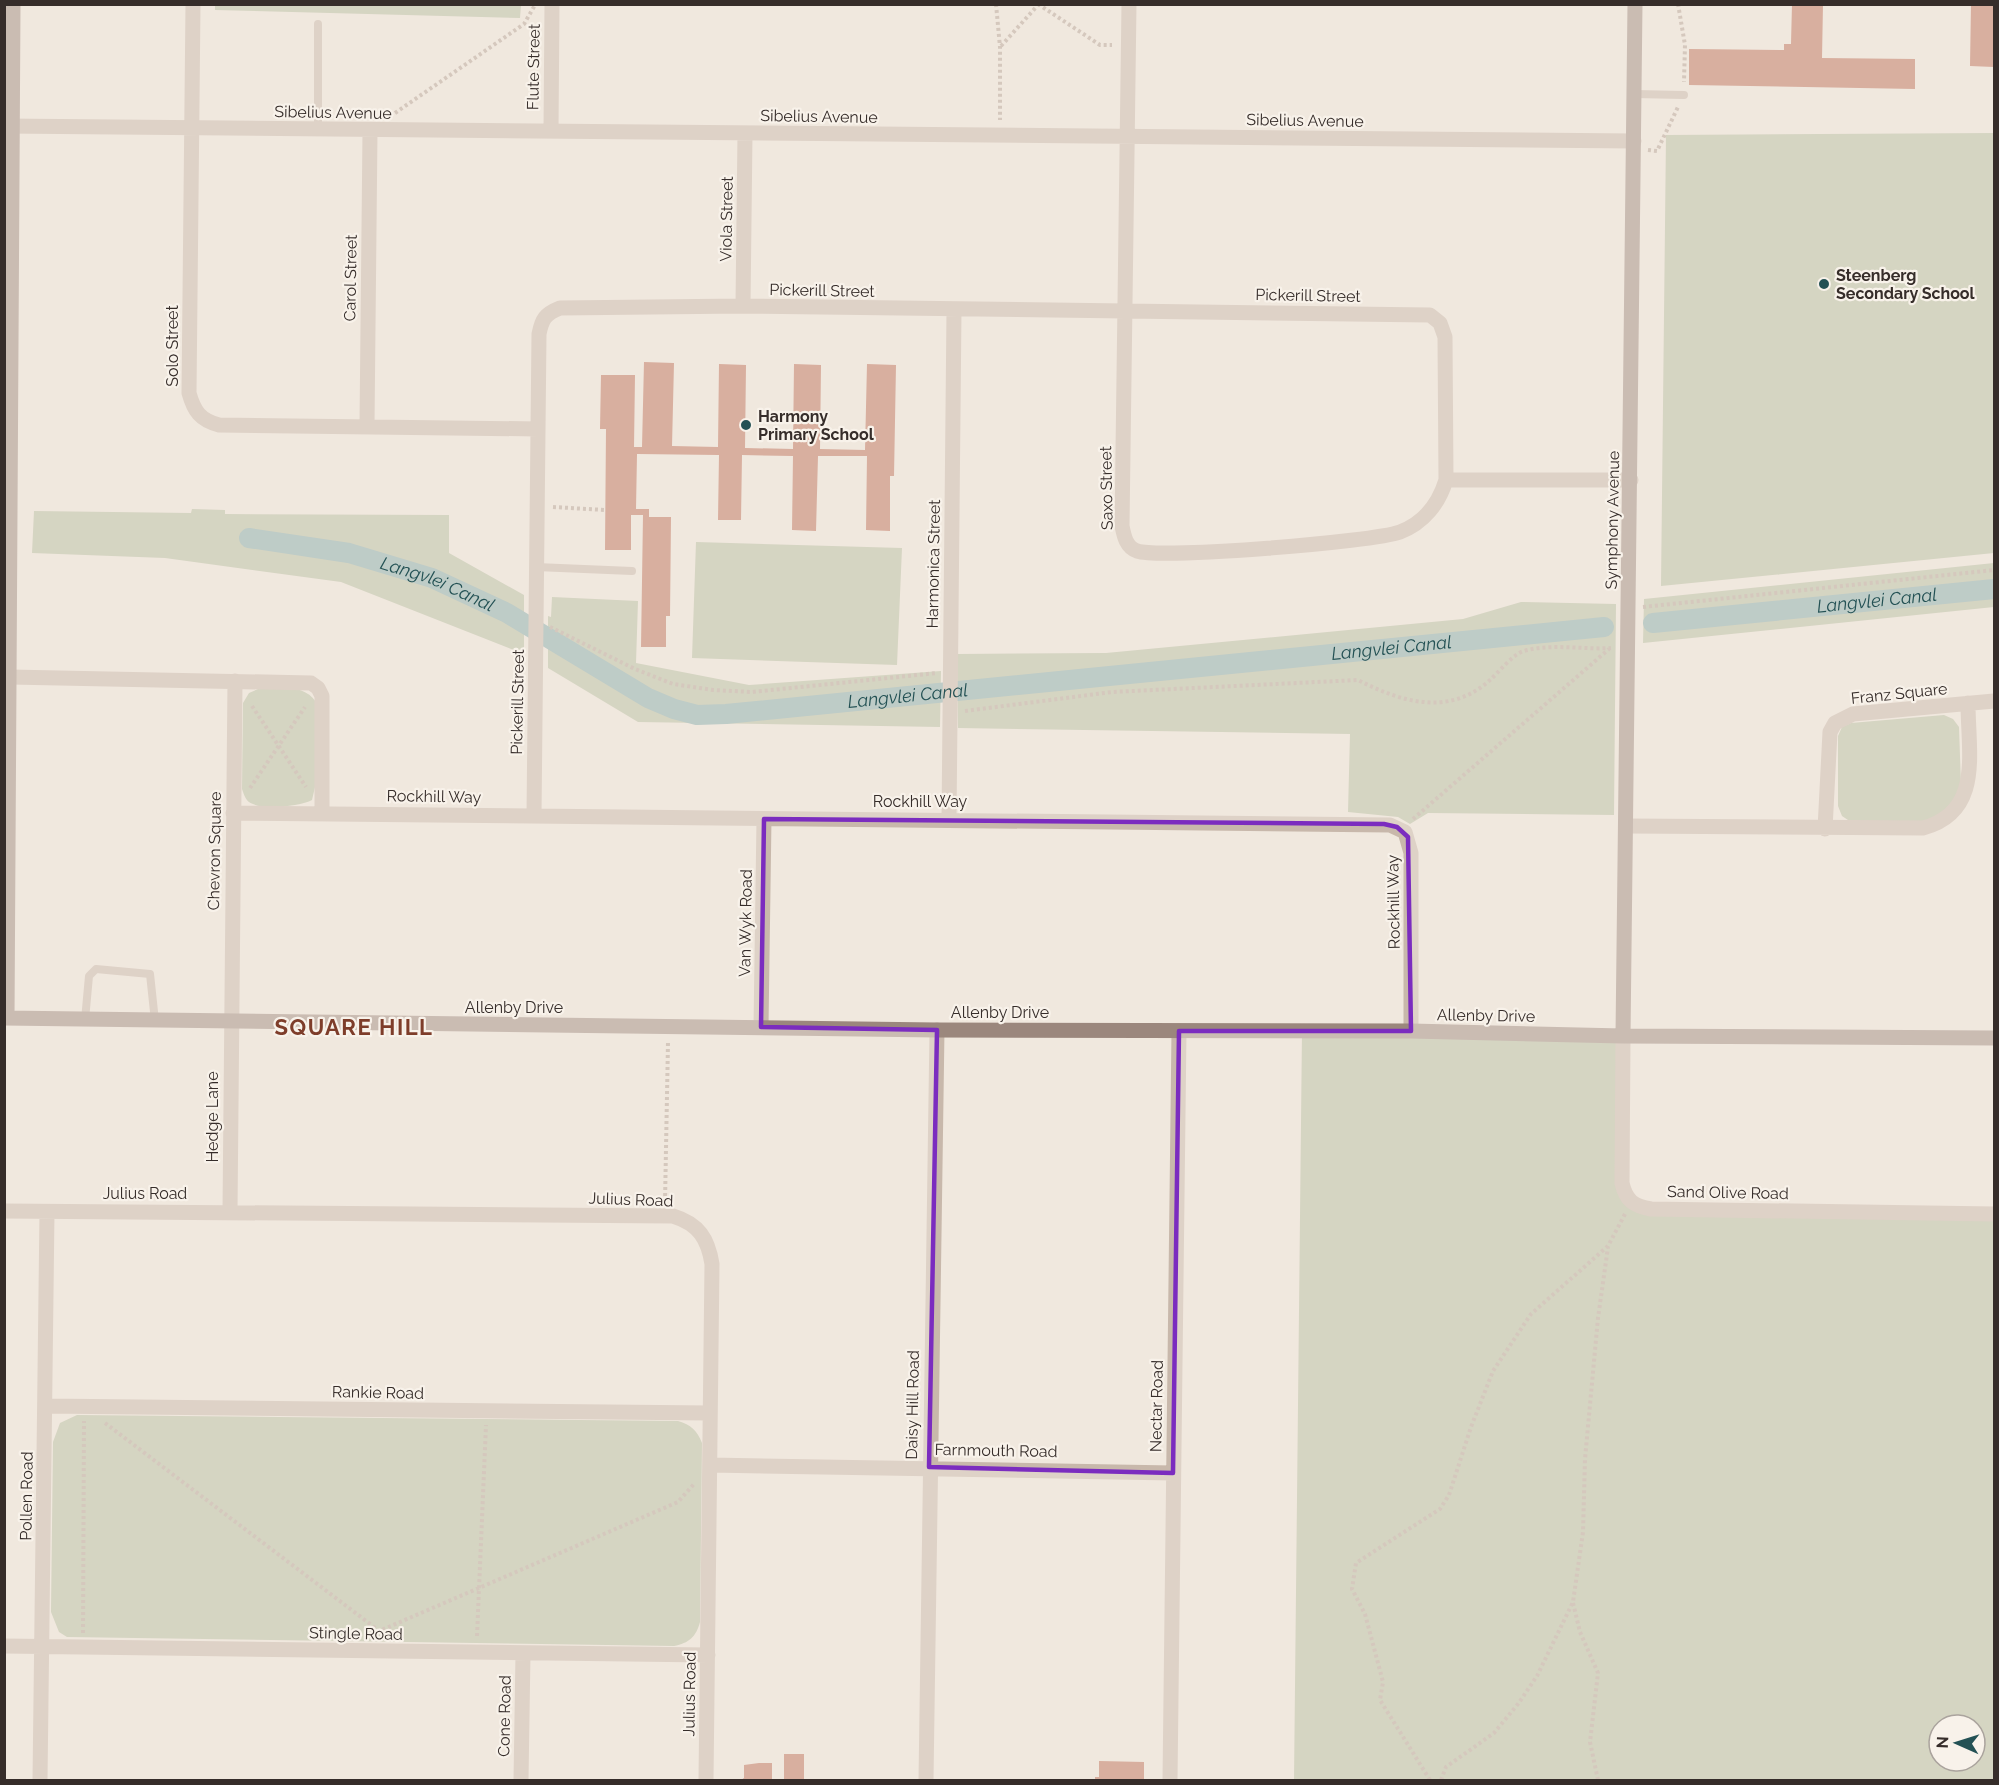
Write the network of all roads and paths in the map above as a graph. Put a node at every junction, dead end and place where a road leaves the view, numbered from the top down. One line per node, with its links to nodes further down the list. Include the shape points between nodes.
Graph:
1 (13, 4): 14 (street)
2 (193, 4): 15 (street, Solo Street)
3 (535, 4): 18 (path, via 524,24)
4 (552, 4): 17 (street, Flute Street)
5 (996, 4): 11 (path)
6 (1038, 4): 10 (path, via 1100,45); 11 (path)
7 (1129, 4): 10 (street, Saxo Street)
8 (1635, 4): 12 (street, Symphony Avenue)
9 (318, 24): 16 (lane)
10 (1128, 45): 21 (street, Saxo Street)
11 (1000, 47): 20 (path)
12 (1634, 94): 13 (lane); 22 (street, Symphony Avenue)
13 (1684, 94)
14 (9, 126): 15 (street, Sibelius Avenue); 40 (street)
15 (192, 128): 16 (street, Sibelius Avenue); 26 (street, Solo Street, via 189,393 197,414 219,425)
16 (318, 129): 18 (street, Sibelius Avenue)
17 (551, 130): 18 (street, Sibelius Avenue); 19 (street, Sibelius Avenue)
18 (370, 131): 26 (street, Carol Street)
19 (745, 133): 20 (street, Sibelius Avenue); 23 (street, Viola Street)
20 (1000, 136): 21 (street, Sibelius Avenue)
21 (1127, 137): 22 (street, Sibelius Avenue); 25 (street, Saxo Street)
22 (1634, 141): 29 (street, Symphony Avenue)
23 (743, 306): 24 (street, Pickerill Street); 27 (street, Pickerill Street, via 574,306 548,313 539,334)
24 (954, 310): 25 (street, Pickerill Street); 39 (street, Harmonica Street)
25 (1125, 311): 28 (street, Pickerill Street, via 1430,315 1440,323 1445,337); 28 (street, Saxo Street, via 1122,526 1125,541 1134,550 1149,554 1226,550 1386,536 1418,523 1441,495)
26 (367, 425): 27 (street, Solo Street)
27 (537, 429): 30 (street, Pickerill Street)
28 (1446, 480): 29 (street)
29 (1630, 480): 35 (street, Symphony Avenue)
30 (537, 507): 31 (path); 32 (street, Pickerill Street)
31 (605, 510)
32 (536, 567): 34 (lane); 36 (street, Pickerill Street)
33 (1995, 570): 35 (path)
34 (632, 571)
35 (1635, 607): 37 (street, Symphony Avenue)
36 (536, 620): 39 (path, via 635,669 673,684 713,690 752,692); 49 (street, Pickerill Street)
37 (1624, 646): 38 (path); 52 (street, Symphony Avenue)
38 (1610, 649): 45 (path, via 1552,647 1522,651 1480,689 1447,702 1416,703 1389,696 1358,680 1112,692); 53 (path)
39 (949, 675): 45 (street, Harmonica Street)
40 (10, 676): 41 (street); 55 (street)
41 (235, 681): 42 (street, via 303,681); 46 (path); 47 (street, Chevron Square)
42 (318, 688): 46 (path); 48 (street, via 322,696)
43 (1995, 701): 44 (street, Franz Square)
44 (1968, 703): 54 (street, Franz Square, via 1853,714 1835,723 1830,732); 54 (street, Franz Square, via 1965,792 1949,818 1923,828)
45 (949, 713): 51 (street, Harmonica Street)
46 (278, 746): 47 (path); 48 (path)
47 (233, 813): 48 (street, Rockhill Way); 58 (street, Chevron Square)
48 (322, 813): 49 (street, Rockhill Way)
49 (534, 815): 50 (street, Rockhill Way)
50 (764, 819): 51 (street, Rockhill Way); 60 (street, Van Wyk Road)
51 (949, 819): 53 (street, Rockhill Way, via 1384,824)
52 (1627, 826): 54 (street, Franz Square); 64 (street, Symphony Avenue)
53 (1401, 829): 63 (street, Rockhill Way, via 1408,837 1411,853)
54 (1825, 829)
55 (6, 1018): 56 (street, Allenby Drive)
56 (85, 1020): 57 (street, Allenby Drive); 57 (lane, via 88,976 96,969 150,974)
57 (155, 1021): 58 (street, Allenby Drive)
58 (230, 1022): 59 (street, Allenby Drive); 68 (street, Hedge Lane)
59 (668, 1026): 60 (street, Allenby Drive); 71 (path, via 666,1199)
60 (761, 1027): 61 (street, Allenby Drive)
61 (937, 1030): 62 (street, Allenby Drive); 78 (street, Daisy Hill Road)
62 (1179, 1031): 63 (street, Allenby Drive); 79 (street, Nectar Road)
63 (1411, 1031): 64 (street, Allenby Drive)
64 (1623, 1036): 65 (street, Allenby Drive); 66 (street, via 1622,1183)
65 (1995, 1038)
66 (1631, 1203): 70 (street, Sand Olive Road, via 1651,1209); 72 (path)
67 (4, 1211): 69 (street, Julius Road)
68 (230, 1211): 69 (street, Julius Road); 71 (street, Julius Road)
69 (47, 1212): 73 (street, Pollen Road)
70 (1995, 1214)
71 (661, 1216): 76 (street, Julius Road, via 673,1216 696,1226 710,1249)
72 (1608, 1246): 81 (path, via 1585,1459 1583,1532); 95 (path, via 1531,1314 1493,1371 1449,1495 1440,1509 1356,1563 1352,1589 1365,1614 1383,1682 1380,1700)
73 (45, 1406): 74 (street, Rankie Road); 84 (street, Pollen Road)
74 (84, 1407): 75 (street, Rankie Road); 82 (path); 85 (path)
75 (486, 1411): 76 (street, Rankie Road); 80 (path)
76 (710, 1413): 77 (street, Julius Road)
77 (710, 1465): 78 (street, Farnmouth Road); 80 (path, via 678,1502); 89 (street, Julius Road)
78 (929, 1467): 79 (street, Farnmouth Road); 93 (street, Daisy Hill Road)
79 (1173, 1473): 94 (street, Nectar Road)
80 (480, 1587): 82 (path); 87 (path)
81 (1573, 1602): 96 (path, via 1537,1676 1518,1704 1494,1733 1446,1767); 97 (path, via 1580,1632 1598,1673 1590,1742)
82 (378, 1630): 86 (path)
83 (4, 1646): 84 (street, Stingle Road)
84 (40, 1648): 85 (street, Stingle Road); 90 (street, Pollen Road)
85 (83, 1648): 86 (street, Stingle Road)
86 (373, 1651): 87 (street, Stingle Road)
87 (476, 1652): 88 (street, Stingle Road)
88 (523, 1653): 89 (street, Stingle Road); 91 (street, Cone Road)
89 (708, 1655): 92 (street, Julius Road)
90 (40, 1780)
91 (521, 1780)
92 (706, 1780)
93 (926, 1780)
94 (1170, 1780)
95 (1430, 1780)
96 (1441, 1780)
97 (1598, 1780)

